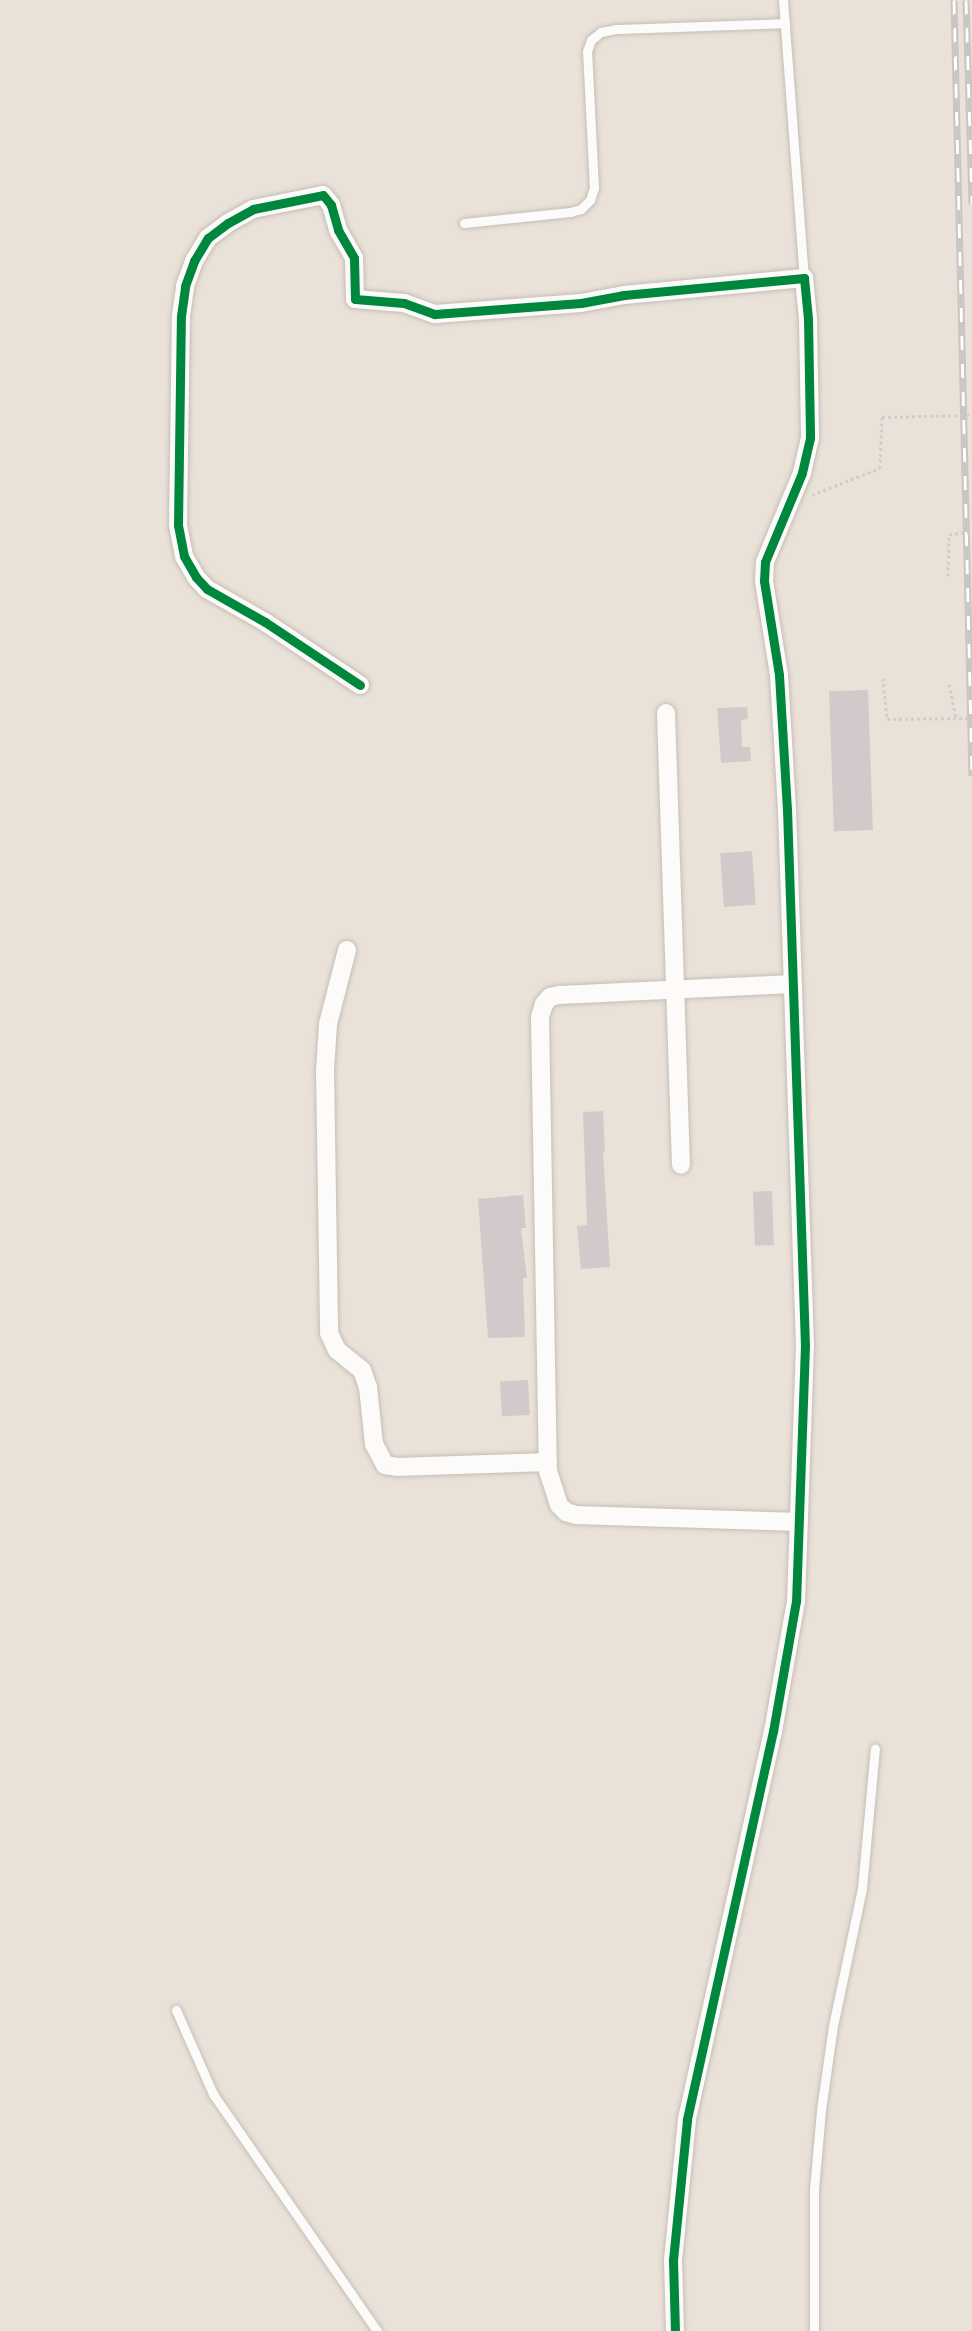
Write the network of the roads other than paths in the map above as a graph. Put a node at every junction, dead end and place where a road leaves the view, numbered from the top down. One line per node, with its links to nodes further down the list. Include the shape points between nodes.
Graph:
1 (783, 0): 2 (lane)
2 (785, 23): 3 (lane, via 601,32 591,40 587,51 594,188 590,200 570,212); 4 (lane)
3 (464, 223)
4 (804, 278): 5 (street, via 624,295 581,303 435,314 404,303 355,299 354,258 323,195 253,209 208,238 184,286 181,316 178,525 184,556 207,589); 8 (street, via 810,438 802,473 765,562 764,581 779,675)
5 (360, 685)
6 (666, 713): 9 (street)
7 (347, 950): 11 (street, via 328,1024 325,1070 329,1334 337,1350 362,1371 368,1387 374,1444 385,1465)
8 (793, 984): 9 (street); 12 (street, via 805,1345)
9 (674, 990): 10 (street); 11 (street, via 550,997 540,1017)
10 (681, 1165)
11 (548, 1462): 12 (street, via 552,1490 559,1505 576,1515)
12 (799, 1522): 16 (street, via 796,1601 773,1731 687,2120 673,2260)
13 (875, 1749): 17 (lane, via 862,1888 833,2026 821,2110 814,2189)
14 (176, 2010): 15 (lane, via 213,2094)
15 (376, 2331)
16 (675, 2331)
17 (814, 2331)

